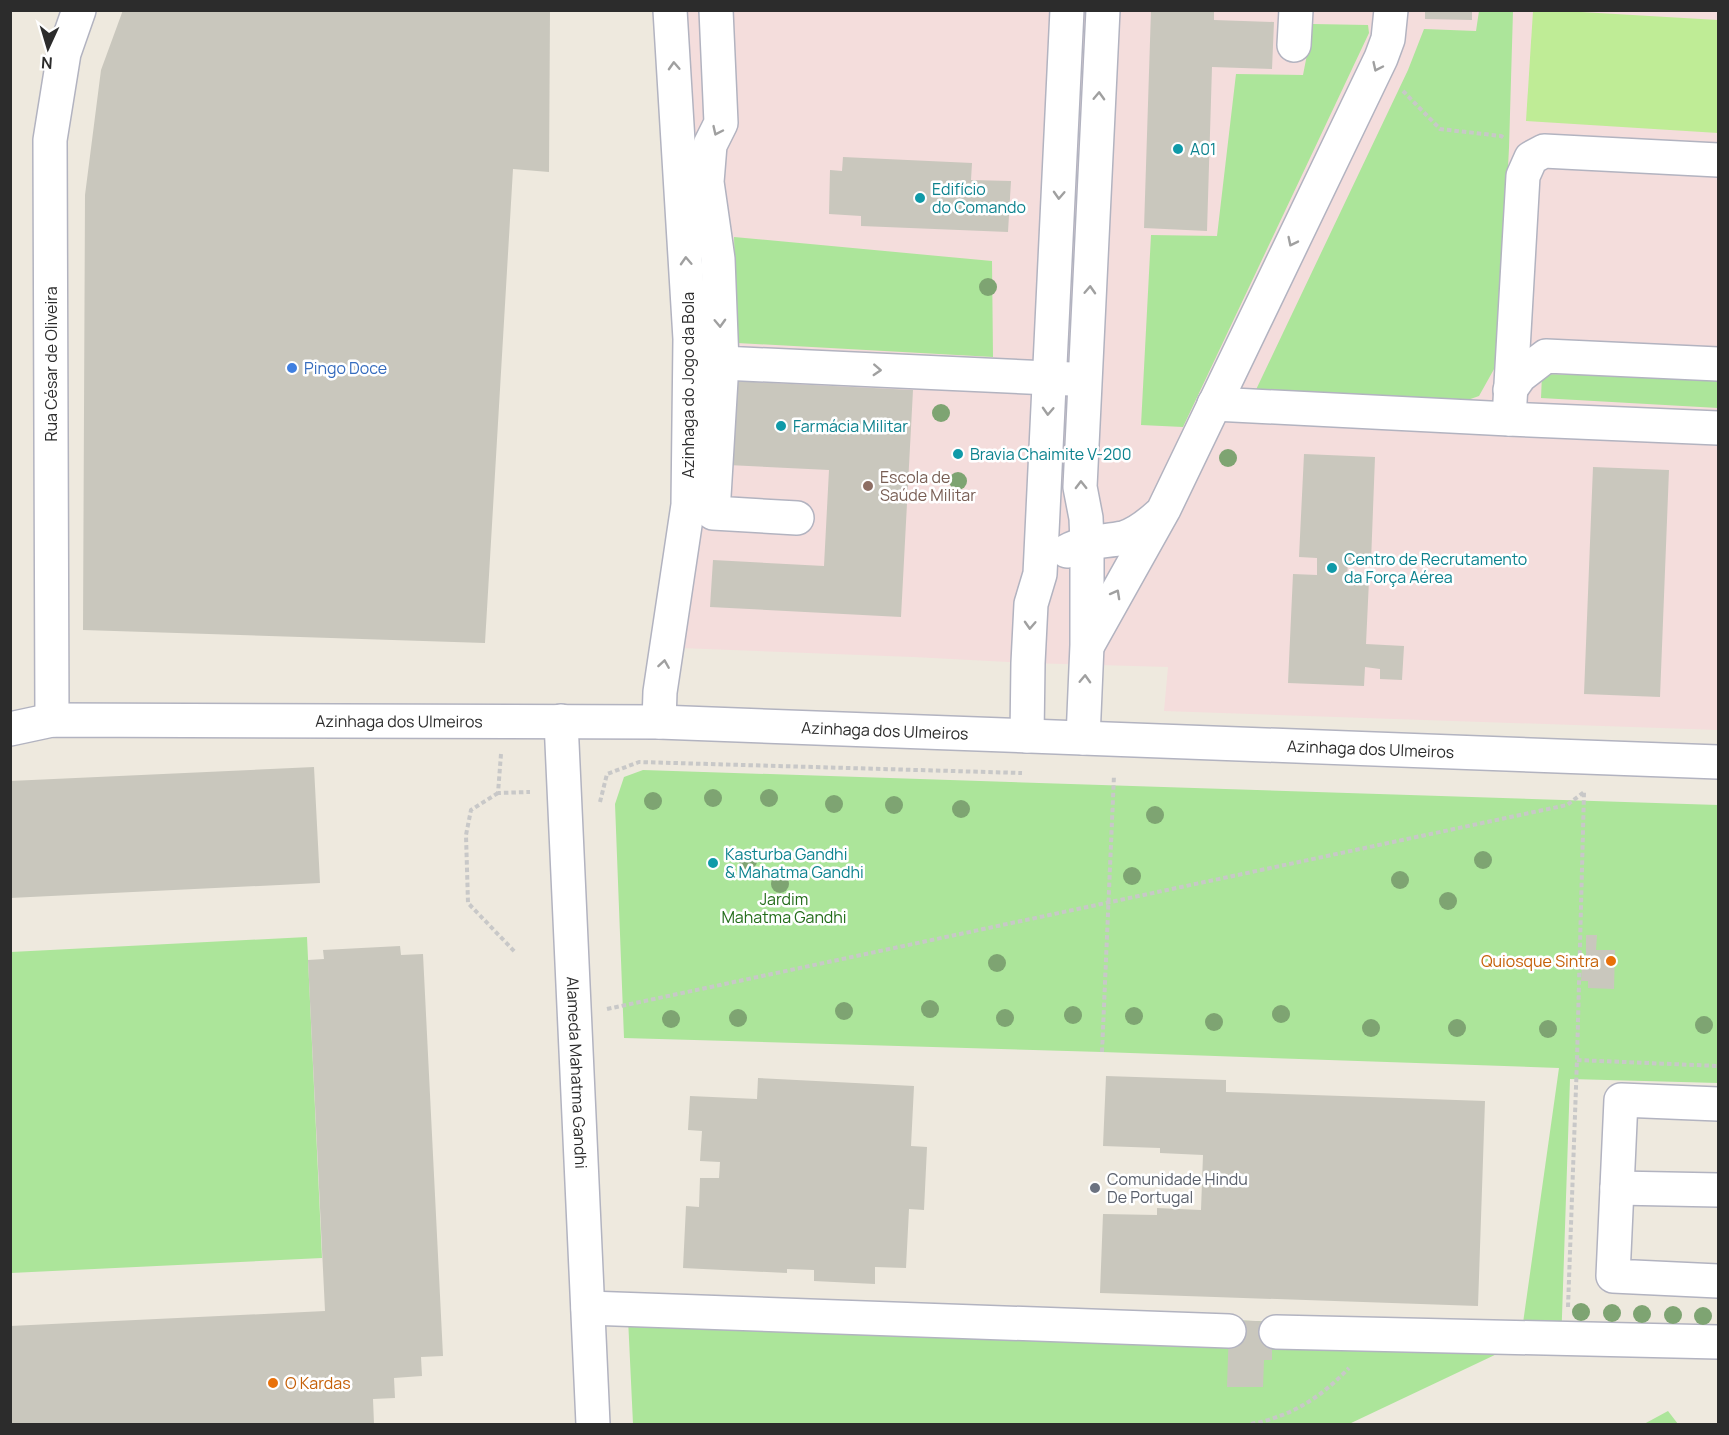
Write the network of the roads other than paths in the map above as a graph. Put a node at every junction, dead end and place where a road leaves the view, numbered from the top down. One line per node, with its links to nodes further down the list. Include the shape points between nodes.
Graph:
1 (79, 10): 24 (street, Rua César de Oliveira, via 64,53 50,140)
2 (670, 10): 26 (street, Azinhaga do Jogo da Bola, one-way to 2, via 688,505 689,315)
3 (716, 10): 12 (street, one-way to 12, via 721,123 710,145 707,182 718,259)
4 (1067, 10): 9 (street)
5 (1103, 10): 10 (street, one-way to 5)
6 (1296, 10): 8 (street)
7 (1383, 11): 16 (street, one-way to 16, via 1388,39 1381,58)
8 (1294, 45)
9 (1062, 142): 10 (street); 14 (street, one-way to 14)
10 (1098, 144): 15 (street, one-way to 10)
11 (1719, 160): 17 (street, via 1544,151 1531,158 1523,176)
12 (722, 363): 14 (street, one-way to 14); 20 (street, via 713,513)
13 (1719, 364): 17 (street, via 1546,357 1520,376)
14 (1050, 378): 15 (street); 22 (street, one-way to 22)
15 (1086, 380): 21 (street, one-way to 15, via 1080,488)
16 (1214, 404): 17 (street); 19 (street)
17 (1510, 405): 18 (street)
18 (1719, 428)
19 (1164, 509): 21 (street, via 1144,528 1124,537); 23 (street, one-way to 19)
20 (797, 518)
21 (1087, 542): 22 (street, via 1069,549); 23 (street)
22 (1040, 574): 28 (street, one-way to 28, via 1031,604)
23 (1088, 645): 29 (street, one-way to 23)
24 (52, 720): 25 (street, Azinhaga dos Ulmeiros); 27 (street, Azinhaga dos Ulmeiros)
25 (561, 721): 26 (street, Azinhaga dos Ulmeiros); 35 (street, Alameda Mahatma Gandhi)
26 (659, 722): 28 (street, Azinhaga dos Ulmeiros)
27 (10, 729)
28 (1027, 736): 29 (street, Azinhaga dos Ulmeiros)
29 (1083, 738): 30 (street, Azinhaga dos Ulmeiros)
30 (1719, 762)
31 (1719, 1104): 32 (street, via 1621,1100)
32 (1617, 1188): 33 (street); 34 (street, via 1613,1276)
33 (1719, 1191)
34 (1719, 1281)
35 (588, 1308): 36 (street); 39 (street, Alameda Mahatma Gandhi)
36 (1229, 1331)
37 (1276, 1332): 38 (street)
38 (1719, 1342)
39 (593, 1425)

